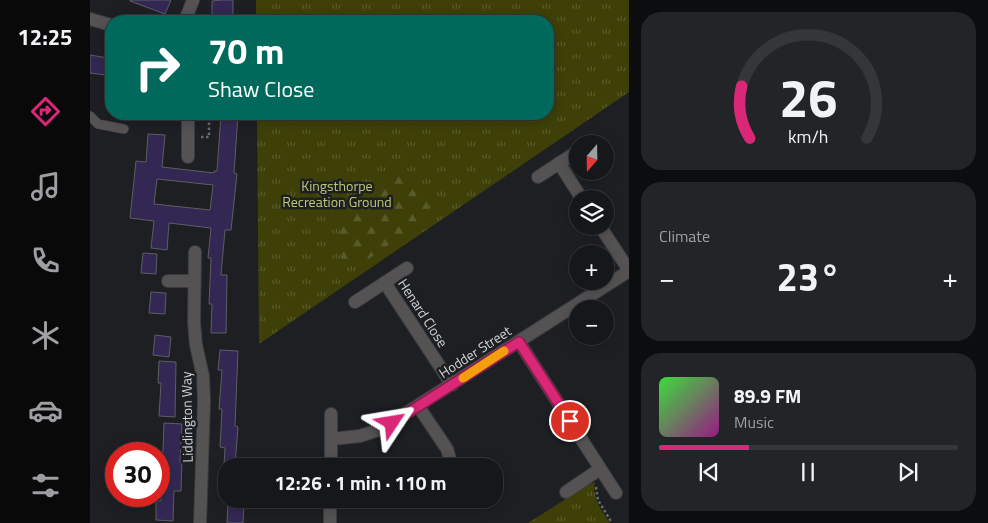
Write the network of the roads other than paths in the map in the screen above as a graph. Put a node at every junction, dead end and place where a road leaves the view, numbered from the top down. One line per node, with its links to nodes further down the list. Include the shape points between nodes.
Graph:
1 (193, 0): 2 (street)
2 (187, 15)
3 (90, 19): 4 (street)
4 (105, 23)
5 (90, 116): 7 (lane, via 98,124)
6 (188, 120): 8 (street)
7 (124, 129)
8 (188, 157)
9 (569, 157): 10 (street)
10 (559, 163): 11 (street); 12 (street)
11 (538, 177)
12 (576, 190)
13 (606, 235): 16 (street)
14 (195, 252): 18 (street, Liddington Way)
15 (407, 268): 19 (street, Henard Close)
16 (629, 271): 21 (street, Hodder Street)
17 (168, 281): 18 (street)
18 (194, 281): 32 (street, Liddington Way, via 195,333 203,384)
19 (385, 282): 20 (street, Henard Close); 22 (street, Henard Close)
20 (355, 302)
21 (519, 342): 22 (street, Hodder Street); 28 (street)
22 (452, 385): 23 (street, Hodder Street)
23 (418, 406): 25 (street, Hodder Street, via 372,433); 27 (street)
24 (331, 414): 25 (street)
25 (331, 439): 26 (street)
26 (331, 458)
27 (449, 458)
28 (600, 468): 29 (street); 30 (street)
29 (566, 492)
30 (616, 493)
31 (330, 508): 33 (street)
32 (200, 523)
33 (330, 523)

